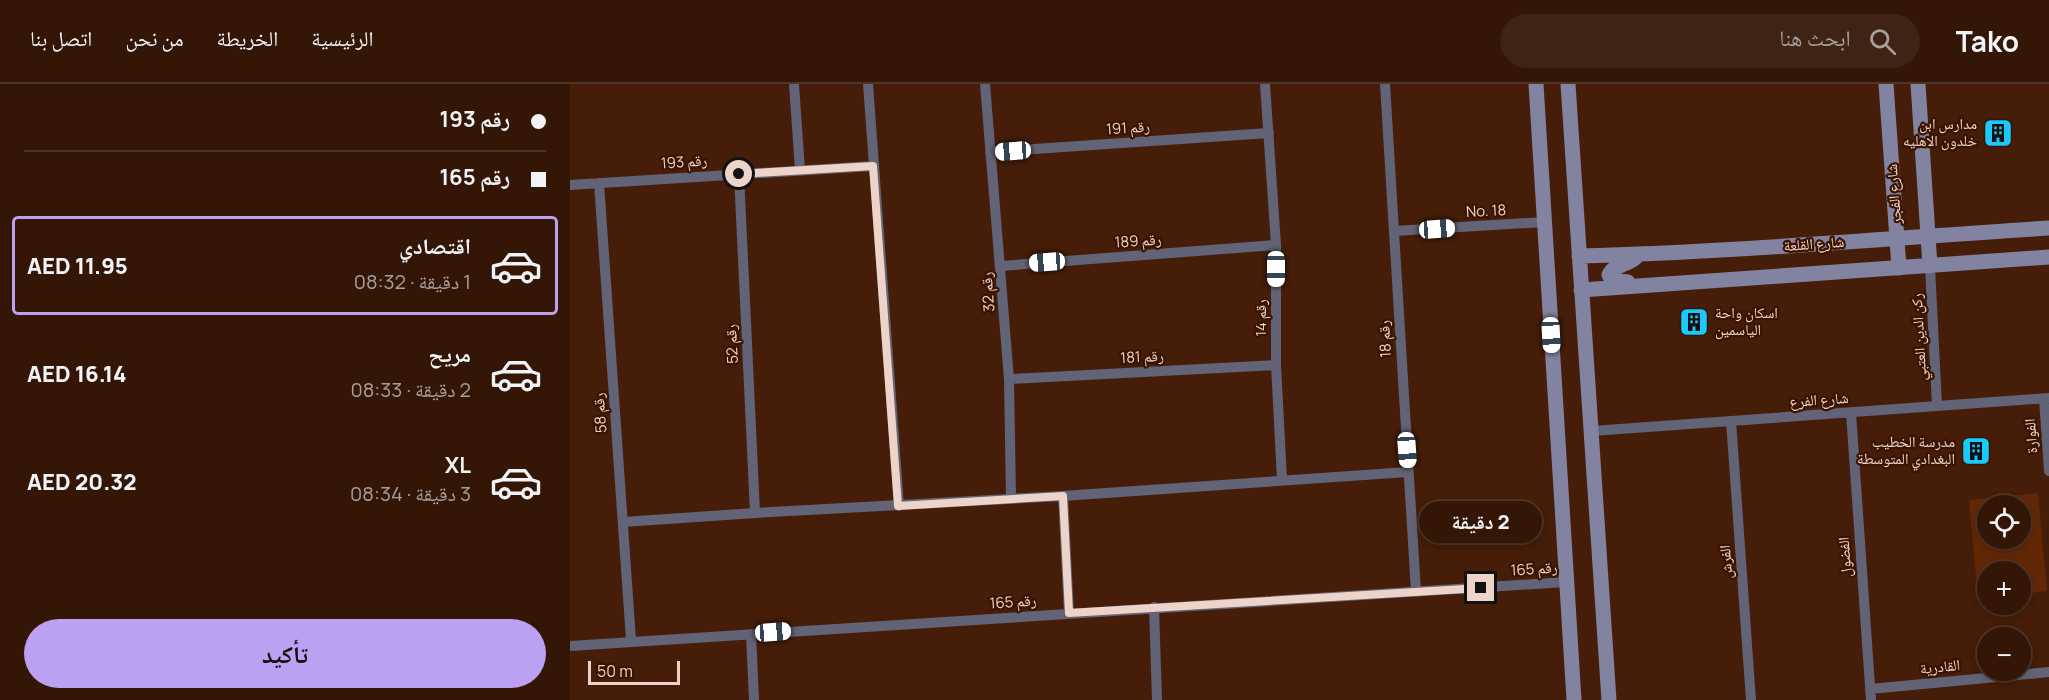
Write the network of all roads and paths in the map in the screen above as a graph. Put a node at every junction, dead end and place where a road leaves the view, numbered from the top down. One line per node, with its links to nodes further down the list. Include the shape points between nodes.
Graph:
1 (794, 84): 13 (street)
2 (868, 84): 12 (street)
3 (985, 84): 11 (street, رقم 32)
4 (1265, 84): 10 (street, رقم 14)
5 (1385, 84): 19 (street, رقم 18)
6 (1536, 84): 17 (street)
7 (1568, 84): 24 (street)
8 (1886, 84): 21 (street, شارع الفجر)
9 (1918, 84): 20 (street, شارع الفجر)
10 (1269, 133): 11 (street, رقم 191); 22 (street, رقم 14)
11 (990, 152): 26 (street, رقم 32)
12 (873, 166): 13 (street, رقم 193); 43 (street)
13 (800, 170): 14 (street, رقم 193)
14 (739, 174): 15 (street, رقم 193); 44 (street, رقم 52)
15 (599, 183): 16 (street, رقم 193); 45 (street, رقم 58)
16 (570, 185)
17 (1544, 222): 19 (street, No. 18); 46 (street)
18 (2049, 228): 20 (street, شارع القلعة)
19 (1394, 231): 39 (street, رقم 18)
20 (1928, 236): 21 (street, شارع القلعة); 27 (street, شارع الفجر)
21 (1897, 239): 23 (street, شارع القلعة); 28 (street, شارع الفجر)
22 (1276, 245): 26 (street, رقم 189); 31 (street, رقم 14)
23 (1638, 255): 24 (street, شارع القلعة); 29 (street, via 1615,266 1609,275 1612,280)
24 (1579, 256): 30 (street)
25 (2049, 258): 27 (street, شارع القلعة)
26 (1001, 266): 32 (street, رقم 32)
27 (1930, 266): 28 (street, شارع القلعة); 34 (street, ركن الدين العتبي)
28 (1899, 268): 29 (street, شارع القلعة)
29 (1639, 286): 30 (street, شارع القلعة)
30 (1581, 290): 37 (street)
31 (1276, 365): 32 (street, رقم 181); 40 (street, رقم 14)
32 (1010, 379): 42 (street, رقم 32)
33 (2046, 399): 34 (street, شارع الفرع); 38 (street, الفوارة)
34 (1937, 406): 35 (street, شارع الفرع)
35 (1851, 412): 36 (street, شارع الفرع); 54 (street, الفضول)
36 (1731, 421): 37 (street, شارع الفرع); 59 (street, الفرش)
37 (1592, 431): 58 (street)
38 (2049, 471)
39 (1408, 472): 40 (street); 47 (street, رقم 18)
40 (1282, 480): 41 (street)
41 (1063, 496): 42 (street); 49 (street)
42 (1011, 499): 43 (street)
43 (898, 506): 44 (street)
44 (755, 513): 45 (street)
45 (622, 522): 51 (street, رقم 58)
46 (1566, 582): 47 (street, رقم 165); 57 (street)
47 (1416, 592): 48 (street, رقم 165)
48 (1154, 607): 49 (street, رقم 165); 56 (street)
49 (1069, 613): 50 (street, رقم 165)
50 (751, 634): 51 (street, رقم 165); 55 (street)
51 (631, 640): 52 (street, رقم 165)
52 (570, 646)
53 (2049, 672): 54 (street, القادرية)
54 (1871, 695)
55 (754, 700)
56 (1157, 700)
57 (1574, 700)
58 (1609, 700)
59 (1751, 700)

